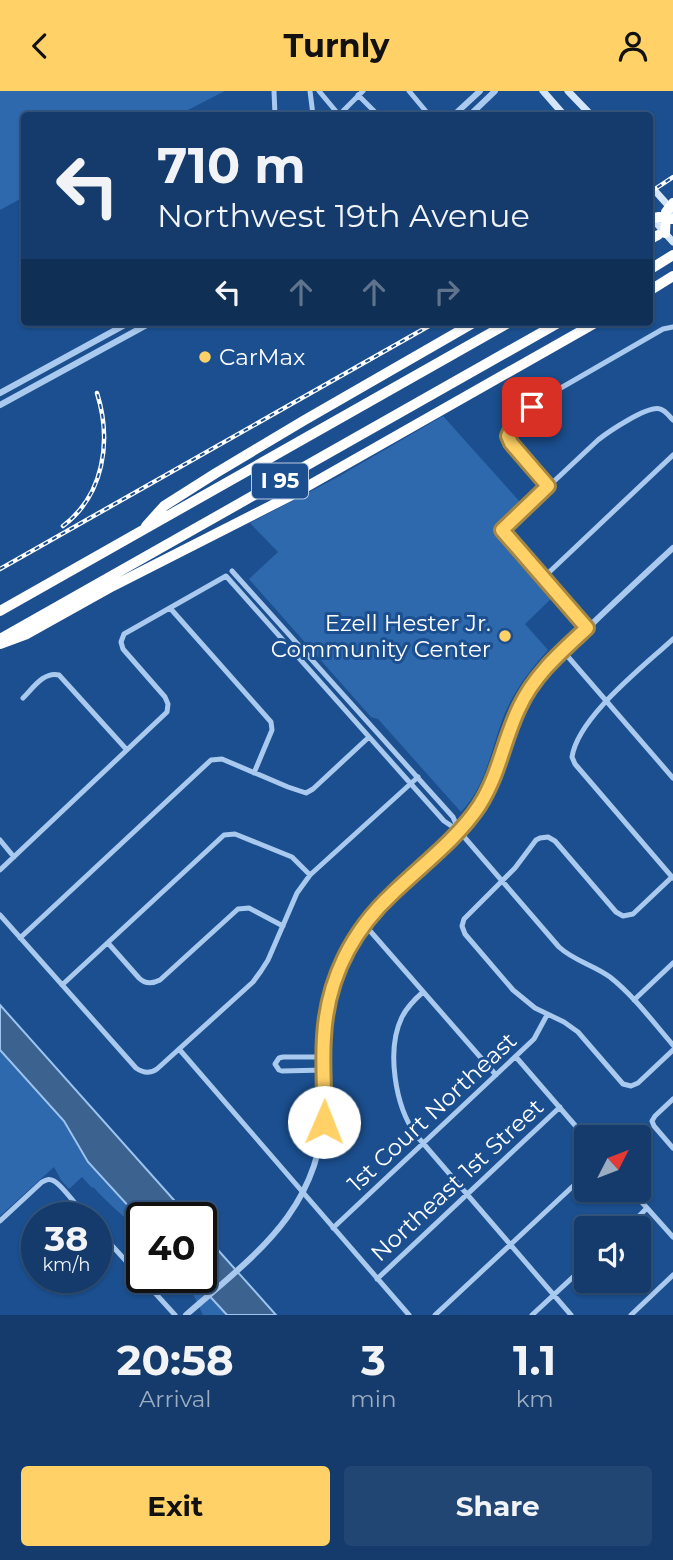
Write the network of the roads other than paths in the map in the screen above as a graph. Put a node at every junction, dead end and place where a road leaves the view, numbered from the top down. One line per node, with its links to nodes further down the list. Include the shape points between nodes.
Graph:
1 (274, 91): 10 (street)
2 (310, 91): 11 (street)
3 (319, 91): 12 (street)
4 (409, 91): 15 (street)
5 (480, 91): 16 (street)
6 (495, 91): 17 (street)
7 (543, 91): 18 (main road)
8 (568, 91): 19 (main road)
9 (360, 93): 13 (street); 14 (street)
10 (275, 112)
11 (313, 112)
12 (336, 112)
13 (342, 112)
14 (376, 112)
15 (426, 112)
16 (457, 112)
17 (473, 112)
18 (561, 112)
19 (587, 112)
20 (653, 189): 21 (main road)
21 (671, 211): 22 (highway); 23 (highway)
22 (653, 216)
23 (658, 236): 24 (main road)
24 (673, 242)
25 (673, 255): 26 (highway)
26 (653, 268)
27 (673, 276): 28 (highway)
28 (653, 288)
29 (123, 326): 36 (street)
30 (145, 326): 37 (street)
31 (468, 326): 43 (highway, via 216,473 164,506)
32 (503, 326): 43 (highway, I 95)
33 (553, 326): 51 (highway, I 95)
34 (590, 326): 51 (highway, via 292,495 27,634)
35 (673, 327): 42 (street, via 546,395 514,423 508,436 511,443)
36 (85, 347): 37 (street); 38 (street)
37 (90, 356): 39 (street)
38 (0, 393)
39 (0, 405)
40 (673, 420): 42 (street, via 659,408 645,412 598,440)
41 (673, 455): 46 (street)
42 (548, 486): 46 (street, via 502,530)
43 (139, 533): 48 (highway, I 95)
44 (673, 548): 49 (street)
45 (232, 571): 58 (street)
46 (543, 578): 49 (street)
47 (170, 608): 55 (street, via 226,576); 56 (street, via 124,634 121,642 168,704 167,712); 57 (street, via 271,722)
48 (0, 611)
49 (587, 628): 52 (street)
50 (673, 639): 54 (street)
51 (0, 642)
52 (563, 651): 54 (street); 61 (street, via 525,696 491,783)
53 (23, 698): 56 (street, via 48,674 59,675)
54 (607, 701): 59 (street); 66 (street, via 581,732 573,761)
55 (369, 737): 57 (street, via 310,792 302,793); 60 (street)
56 (127, 750): 63 (street)
57 (254, 773): 71 (street, via 222,759 211,760)
58 (418, 777): 60 (street); 61 (street, via 453,817)
59 (673, 778)
60 (411, 784): 61 (street); 65 (street)
61 (459, 831): 67 (street); 69 (street)
62 (0, 840): 63 (street)
63 (14, 857): 64 (street)
64 (0, 870)
65 (310, 875): 70 (street); 72 (street, via 292,857 235,834 224,835)
66 (673, 878): 67 (street, via 633,914 623,916 548,837 537,840)
67 (503, 881): 76 (street, via 566,953 609,976); 77 (street, via 462,926 513,990)
68 (0, 915): 71 (street)
69 (364, 924): 75 (street); 80 (street, via 345,954 332,988)
70 (283, 926): 72 (street, via 249,908 238,909 153,983 139,978); 79 (street, via 253,982)
71 (20, 938): 74 (street)
72 (108, 943): 74 (street)
73 (673, 963): 76 (street)
74 (62, 985): 79 (street, via 139,1070 154,1071)
75 (423, 992): 83 (street); 87 (street, via 402,1016 395,1043 400,1105)
76 (634, 1000): 78 (street)
77 (547, 1015): 78 (street, via 578,1032 623,1084 638,1083); 81 (street, 1st Court Northeast, via 537,1036)
78 (673, 1048)
79 (179, 1049): 90 (street)
80 (324, 1057): 82 (street); 82 (street, via 283,1058 275,1063 282,1071)
81 (516, 1057): 83 (street, 1st Court Northeast); 85 (street)
82 (324, 1070): 90 (street, via 321,1138)
83 (496, 1076): 87 (street, 1st Court Northeast)
84 (673, 1099): 88 (street, via 652,1121)
85 (560, 1108): 86 (street); 91 (street, Northeast 1st Street)
86 (575, 1125)
87 (423, 1143): 91 (street); 97 (street, 1st Court Northeast)
88 (673, 1148)
89 (574, 1185): 99 (street)
90 (303, 1193): 97 (street); 106 (street, via 282,1226)
91 (467, 1194): 99 (street); 103 (street, Northeast 1st Street)
92 (73, 1202): 96 (street, via 53,1180 46,1180)
93 (641, 1202): 94 (street)
94 (647, 1209): 95 (street); 98 (street)
95 (640, 1216)
96 (0, 1221)
97 (333, 1228): 103 (street)
98 (673, 1237)
99 (510, 1244): 104 (street); 108 (street)
100 (112, 1245): 105 (street)
101 (673, 1275): 111 (street)
102 (574, 1276): 104 (street)
103 (377, 1279): 107 (street)
104 (554, 1295): 109 (street); 110 (street)
105 (175, 1315)
106 (186, 1315)
107 (409, 1315)
108 (435, 1315)
109 (532, 1315)
110 (571, 1315)
111 (631, 1315)

